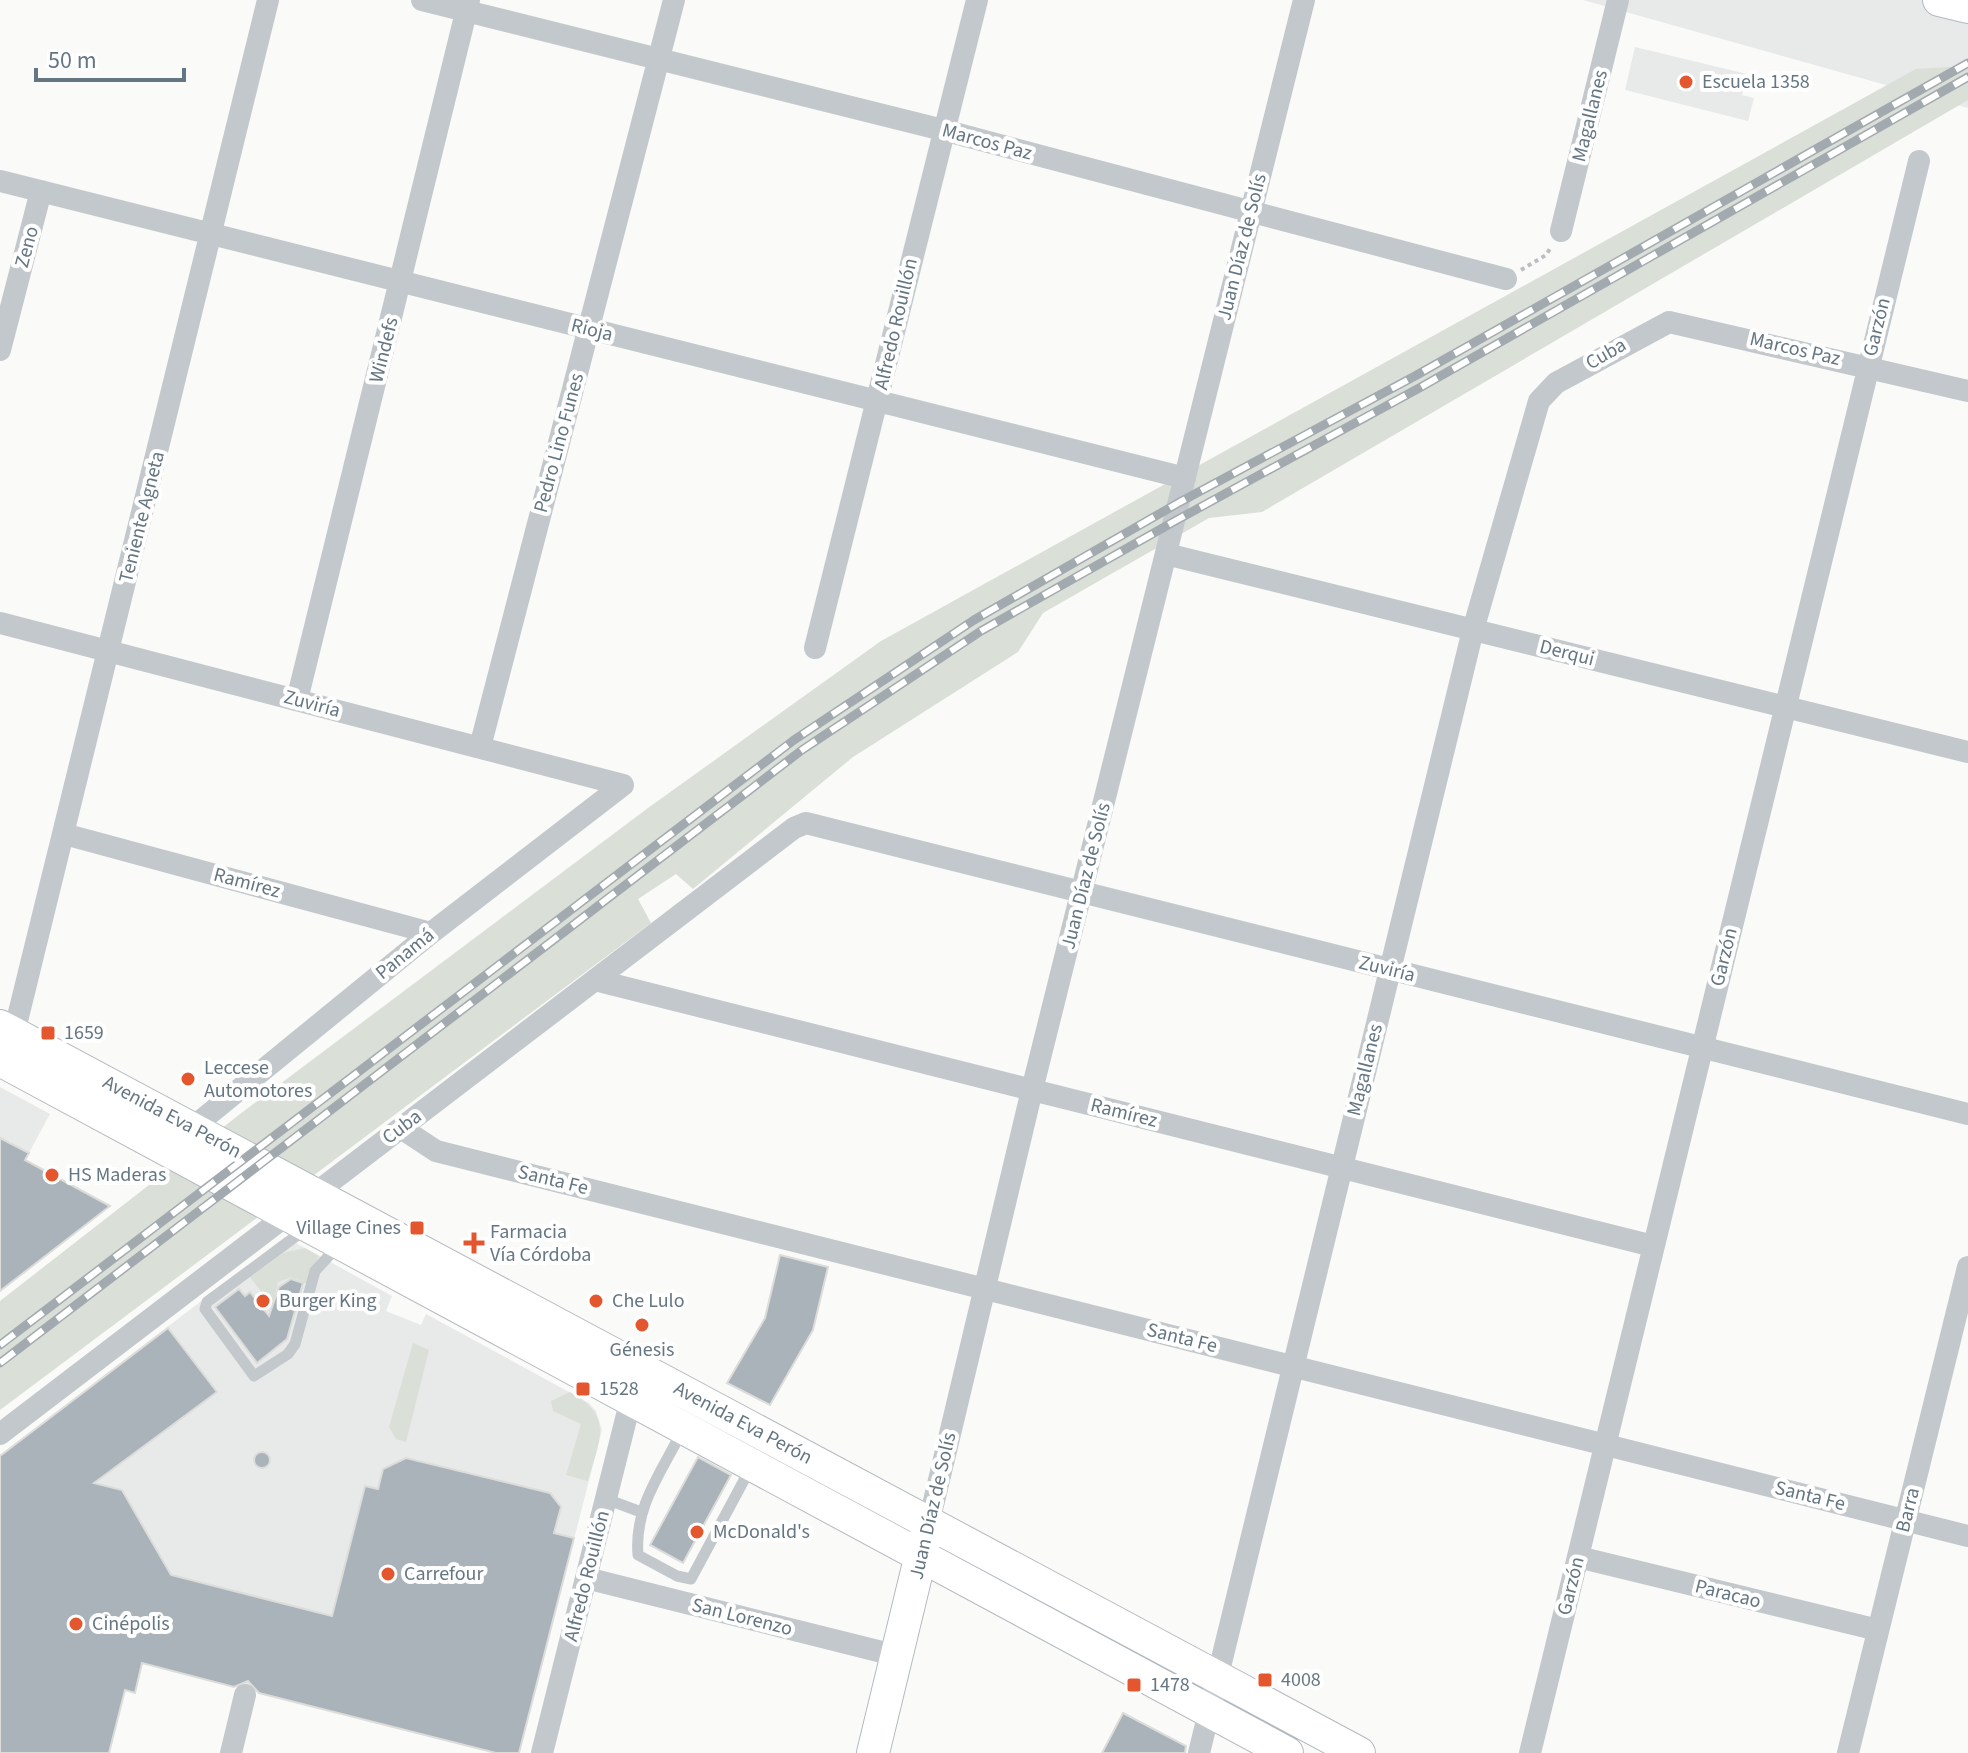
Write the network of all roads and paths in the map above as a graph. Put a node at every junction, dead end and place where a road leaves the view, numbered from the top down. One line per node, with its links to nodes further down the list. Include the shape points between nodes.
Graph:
1 (268, 0): 15 (street, Teniente Agneta)
2 (422, 0): 7 (street, Marcos Paz)
3 (674, 0): 8 (street, Pedro Lino Funes)
4 (977, 0): 9 (street, Alfredo Rouillón)
5 (1304, 0): 13 (street, Juan Díaz de Solís)
6 (1618, 0): 14 (street, Magallanes)
7 (467, 6): 8 (street, Marcos Paz); 18 (street, Windefs)
8 (659, 59): 9 (street, Marcos Paz); 20 (street, Pedro Lino Funes)
9 (943, 130): 13 (street, Marcos Paz); 25 (street, Alfredo Rouillón)
10 (1919, 161): 22 (street, Garzón)
11 (0, 181): 12 (street, Rioja)
12 (41, 191): 15 (street, Rioja); 21 (street, Zeno)
13 (1251, 212): 17 (street, Marcos Paz); 26 (street, Juan Díaz de Solís)
14 (1561, 231)
15 (211, 234): 18 (street, Rioja); 31 (street, Teniente Agneta)
16 (1546, 255): 17 (path)
17 (1506, 279)
18 (401, 282): 20 (street, Rioja); 32 (street, Windefs)
19 (1669, 322): 22 (street, Marcos Paz); 23 (street, Cuba)
20 (589, 329): 25 (street, Rioja); 34 (street, Pedro Lino Funes)
21 (0, 350)
22 (1867, 365): 24 (street, Marcos Paz); 33 (street, Garzón)
23 (1545, 391): 29 (street, Magallanes)
24 (1968, 391)
25 (878, 402): 26 (street, Rioja); 30 (street, Alfredo Rouillón)
26 (1185, 478): 27 (street, Juan Díaz de Solís)
27 (1166, 554): 29 (street, Derqui); 39 (street, Juan Díaz de Solís)
28 (0, 623): 31 (street, Zuviría)
29 (1473, 630): 33 (street, Derqui); 41 (street, Magallanes)
30 (815, 648)
31 (109, 651): 32 (street, Zuviría); 38 (street, Teniente Agneta)
32 (297, 700): 34 (street, Zuviría)
33 (1784, 706): 35 (street, Derqui); 44 (street, Garzón)
34 (480, 747): 36 (street, Zuviría)
35 (1968, 752)
36 (623, 785): 40 (street, Panamá)
37 (806, 823): 39 (street, Zuviría); 42 (street, Cuba)
38 (64, 834): 40 (street, Ramírez); 43 (street, Teniente Agneta)
39 (1083, 893): 41 (street, Zuviría); 45 (street, Juan Díaz de Solís)
40 (431, 933): 47 (street, Panamá)
41 (1390, 970): 44 (street, Zuviría); 49 (street, Magallanes)
42 (595, 980): 45 (street, Ramírez); 48 (street, Cuba)
43 (5, 1040): 47 (main road, Avenida Eva Perón); 51 (main road, Avenida Eva Perón)
44 (1701, 1047): 46 (street, Zuviría); 53 (street, Garzón)
45 (1032, 1090): 49 (street, Ramírez); 55 (street, Juan Díaz de Solís)
46 (1968, 1114)
47 (192, 1128): 50 (main road, Avenida Eva Perón)
48 (401, 1128): 50 (street, Cuba); 55 (street, Santa Fe, via 436,1151)
49 (1342, 1168): 53 (street, Ramírez); 56 (street, Magallanes)
50 (315, 1193): 51 (street, Cuba); 65 (main road, Avenida Eva Perón)
51 (300, 1219): 52 (main road, Avenida Eva Perón); 52 (lane, via 207,1302 205,1309 254,1376 295,1344 315,1271); 59 (street, Cuba)
52 (342, 1242): 57 (main road, Avenida Eva Perón)
53 (1653, 1246): 60 (street, Garzón)
54 (1968, 1267): 64 (street, Barra)
55 (984, 1288): 56 (street, Santa Fe); 65 (street, Juan Díaz de Solís)
56 (1293, 1366): 60 (street, Santa Fe); 72 (street, Magallanes)
57 (631, 1399): 58 (main road, Avenida Eva Perón); 62 (street, Alfredo Rouillón)
58 (684, 1428): 61 (main road, Avenida Eva Perón); 63 (lane)
59 (0, 1434)
60 (1605, 1445): 64 (street, Santa Fe); 68 (street, Garzón)
61 (753, 1465): 63 (lane, via 691,1579 638,1555); 67 (main road, Avenida Eva Perón)
62 (606, 1499): 63 (lane); 69 (street, Alfredo Rouillón)
63 (641, 1512)
64 (1905, 1520): 66 (street, Santa Fe); 70 (street, Barra)
65 (929, 1522): 67 (main road, Juan Díaz de Solís); 72 (main road, Avenida Eva Perón)
66 (1968, 1536)
67 (921, 1557): 71 (main road, Juan Díaz de Solís); 74 (main road, Avenida Eva Perón)
68 (1578, 1557): 70 (street, Paracao); 81 (street, Garzón)
69 (586, 1578): 71 (street, San Lorenzo); 76 (street, Alfredo Rouillón)
70 (1878, 1630): 82 (street, Barra)
71 (898, 1656): 77 (main road, Juan Díaz de Solís)
72 (1218, 1678): 74 (street, Magallanes); 80 (main road, Avenida Eva Perón)
73 (245, 1695): 75 (street)
74 (1209, 1712): 78 (street, Magallanes); 79 (main road, Avenida Eva Perón)
75 (231, 1753)
76 (542, 1753)
77 (873, 1753)
78 (1199, 1753)
79 (1287, 1753)
80 (1359, 1753)
81 (1530, 1753)
82 (1848, 1753)

